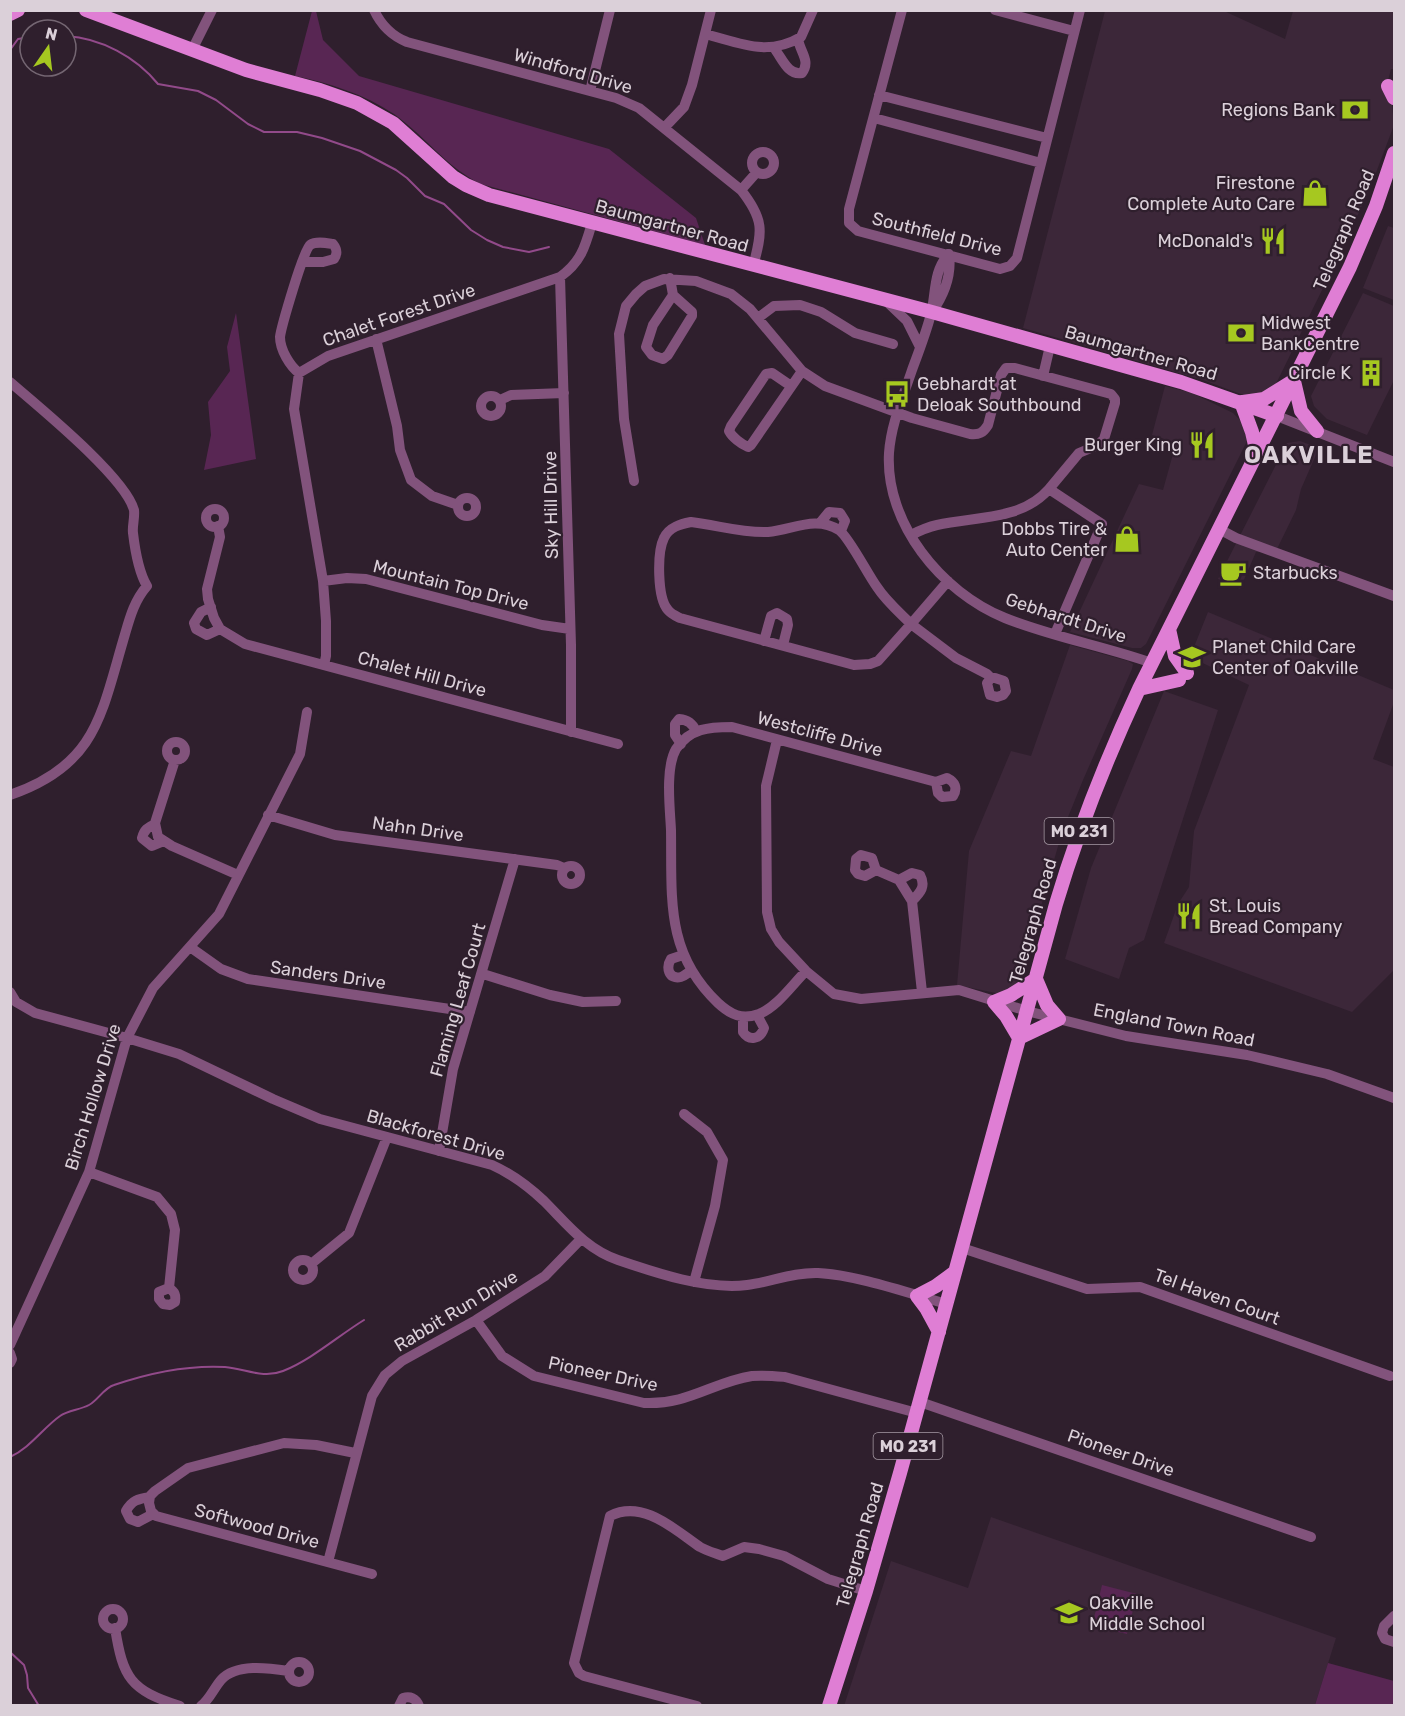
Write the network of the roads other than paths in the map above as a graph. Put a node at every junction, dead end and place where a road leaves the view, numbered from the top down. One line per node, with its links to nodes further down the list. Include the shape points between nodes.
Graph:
1 (18, 10): 11 (main road)
2 (86, 10): 16 (main road, Baumgartner Road)
3 (212, 10): 16 (street)
4 (374, 10): 18 (street, Windford Drive, via 388,30 407,42)
5 (610, 10): 18 (street)
6 (711, 10): 13 (street)
7 (813, 10): 14 (street)
8 (902, 10): 19 (street, Southfield Drive)
9 (995, 10): 12 (street)
10 (1080, 10): 12 (street, Southfield Drive)
11 (10, 14)
12 (1074, 31): 23 (street, Southfield Drive)
13 (705, 34): 15 (street); 22 (street, via 684,107)
14 (798, 39): 15 (street); 15 (street, via 807,61 802,73 791,72)
15 (774, 48)
16 (192, 50): 28 (main road, Baumgartner Road, via 357,103 393,123 466,185)
17 (1388, 86): 20 (main road)
18 (590, 91): 22 (street, Windford Drive, via 639,108)
19 (879, 95): 21 (street, Southfield Drive); 23 (street)
20 (1395, 99)
21 (874, 118): 25 (street); 29 (street, Southfield Drive, via 849,209 849,224 858,231)
22 (664, 128): 27 (street, Windford Drive)
23 (1047, 138): 25 (street, Southfield Drive)
24 (1395, 153): 45 (main road, Telegraph Road / MO 231, via 1354,257)
25 (1041, 163): 29 (street, Southfield Drive, via 1014,263 1000,269)
26 (757, 172): 27 (street)
27 (741, 190): 31 (street, Windford Drive, via 760,223)
28 (592, 223): 31 (main road, Baumgartner Road); 32 (street, Chalet Forest Drive, via 580,258)
29 (949, 254): 36 (street, Gebhardt Drive, via 950,269 943,296)
30 (302, 261): 43 (street, via 280,337 291,366)
31 (753, 266): 35 (main road, Baumgartner Road)
32 (560, 277): 38 (street, Chalet Forest Drive); 48 (street, Sky Hill Drive)
33 (670, 278): 34 (street); 37 (street, via 696,281 731,294); 56 (street, via 656,281 636,294 626,306 619,334 624,418)
34 (673, 295): 34 (street, via 692,316 663,359 652,355 646,347 654,325)
35 (886, 301): 36 (main road, Baumgartner Road); 41 (street, via 908,321)
36 (932, 312): 40 (main road, Baumgartner Road); 41 (street, Gebhardt Drive)
37 (758, 318): 39 (street, via 774,306 800,305 821,312 855,333); 42 (street)
38 (376, 339): 43 (street, Chalet Forest Drive, via 328,356); 58 (street, via 400,450 411,480 432,496)
39 (893, 344)
40 (1050, 346): 44 (street); 50 (main road, Baumgartner Road)
41 (920, 347): 51 (street, Gebhardt Drive)
42 (802, 371): 47 (street); 51 (street, via 825,386)
43 (299, 374): 64 (street, via 294,409)
44 (1043, 376): 51 (street, via 1006,368 988,425 978,435); 57 (street, via 1112,394 1115,399 1104,439 1079,453)
45 (1294, 381): 50 (main road, via 1264,399); 52 (main road, Telegraph Road / MO 231); 53 (main road, via 1300,411)
46 (10, 382): 87 (street, via 86,449 123,491 134,512 133,533 140,573 147,586 132,611 99,719 83,749 45,780)
47 (791, 386): 47 (street, via 772,373 766,374 731,426 730,434 748,447)
48 (564, 393): 49 (street, via 511,395); 70 (street, Sky Hill Drive)
49 (500, 400)
50 (1240, 402): 52 (main road, Baumgartner Road); 54 (main road)
51 (898, 412): 63 (street, Gebhardt Drive, via 889,452 890,474 897,508)
52 (1277, 416): 53 (street); 54 (main road, Telegraph Road / MO 231)
53 (1317, 430): 55 (street)
54 (1257, 454): 61 (main road, Telegraph Road / MO 231)
55 (1395, 462)
56 (634, 481)
57 (1049, 489): 63 (street, via 1022,509 935,525); 72 (street, via 1102,524)
58 (458, 505)
59 (820, 524): 62 (street); 62 (street, via 829,512 840,513 845,521); 73 (street, via 809,522 789,529 751,532 691,522 676,526 664,538 660,581 662,600 669,611 680,618)
60 (218, 526): 67 (street, via 220,537 207,589)
61 (1219, 529): 66 (street); 71 (main road, Telegraph Road / MO 231)
62 (841, 531): 68 (street, via 881,593)
63 (911, 535): 65 (street, Gebhardt Drive)
64 (323, 581): 70 (street, Mountain Top Drive, via 366,579); 76 (street)
65 (948, 581): 68 (street); 72 (street, Gebhardt Drive, via 1001,616)
66 (1395, 596)
67 (210, 607): 69 (street); 69 (street, Chalet Hill Drive, via 201,612 194,623 196,629 207,635)
68 (910, 624): 74 (street, via 878,661 870,664 854,665); 77 (street)
69 (220, 629): 76 (street, Chalet Hill Drive, via 245,644)
70 (570, 629): 81 (street, Sky Hill Drive)
71 (1169, 629): 75 (main road, Telegraph Road / MO 231); 78 (main road, via 1183,676)
72 (1055, 634): 75 (street, Gebhardt Drive)
73 (764, 641): 74 (street); 74 (street, via 771,616 777,613 787,619)
74 (783, 645)
75 (1152, 663): 78 (main road, Telegraph Road / MO 231)
76 (324, 665): 81 (street, Chalet Hill Drive)
77 (991, 678)
78 (1139, 689): 100 (main road, Telegraph Road / MO 231, via 1086,809)
79 (307, 712): 88 (street, Birch Hollow Drive, via 300,754)
80 (696, 731): 82 (street, Westcliffe Drive, via 732,727); 84 (street, Westcliffe Drive); 84 (street, Westcliffe Drive, via 687,720 679,719 675,735)
81 (571, 732): 83 (street, Chalet Hill Drive)
82 (777, 740): 86 (street, Westcliffe Drive); 98 (street, England Town Road, via 765,786 767,912 779,942)
83 (618, 744)
84 (681, 744): 96 (street, Westcliffe Drive, via 672,762 670,785 674,917)
85 (175, 760): 92 (street, via 156,824 158,837)
86 (936, 782)
87 (10, 795)
88 (268, 815): 89 (street, Nahn Drive, via 335,834); 92 (street, Birch Hollow Drive)
89 (515, 859): 90 (street, Nahn Drive); 99 (street, Flaming Leaf Court)
90 (564, 868)
91 (876, 870): 93 (street)
92 (238, 875): 95 (street, Birch Hollow Drive, via 219,914)
93 (899, 880): 94 (street); 94 (street, via 912,873 920,875 924,882 922,890)
94 (912, 901): 102 (street)
95 (190, 947): 107 (street, Sanders Drive, via 221,969 267,984); 111 (street, Birch Hollow Drive, via 153,988)
96 (684, 955): 97 (street, Westcliffe Drive); 97 (street, via 671,959 668,971 679,977)
97 (691, 971): 109 (street, Westcliffe Drive, via 704,990 729,1013)
98 (806, 971): 102 (street, England Town Road, via 834,994 846,998); 108 (street)
99 (483, 974): 103 (street, via 583,1002); 107 (street, Flaming Leaf Court)
100 (1035, 979): 104 (main road); 106 (main road, Telegraph Road / MO 231); 110 (main road, via 1047,1005)
101 (10, 992): 105 (street, Blackforest Drive)
102 (922, 992): 104 (street, England Town Road, via 959,990)
103 (616, 1001)
104 (994, 1002): 106 (street, England Town Road); 112 (main road)
105 (13, 1004): 111 (street, Blackforest Drive)
106 (1027, 1011): 110 (street, England Town Road); 112 (main road, Telegraph Road / MO 231)
107 (470, 1012): 116 (street, Flaming Leaf Court, via 453,1069)
108 (757, 1015): 109 (street); 109 (street, Westcliffe Drive, via 764,1029 754,1038 743,1032)
109 (743, 1017)
110 (1059, 1019): 112 (main road); 113 (street, England Town Road, via 1126,1036 1247,1054 1327,1074)
111 (127, 1038): 115 (street, Blackforest Drive, via 190,1059 296,1110); 117 (street, Birch Hollow Drive)
112 (1019, 1038): 119 (main road, Telegraph Road / MO 231)
113 (1395, 1098)
114 (684, 1114): 122 (street, via 707,1132 723,1160)
115 (387, 1137): 116 (street, Blackforest Drive); 120 (street, via 349,1233)
116 (439, 1151): 118 (street, Blackforest Drive, via 506,1172 532,1191)
117 (89, 1172): 123 (street, via 157,1197 171,1214 174,1230); 128 (street, Birch Hollow Drive)
118 (581, 1239): 122 (street, Blackforest Drive, via 617,1260); 126 (street, Rabbit Run Drive, via 545,1276)
119 (962, 1248): 121 (main road, Telegraph Road / MO 231); 131 (street, Tel Haven Court, via 1087,1289 1140,1287)
120 (311, 1264)
121 (955, 1272): 124 (main road); 125 (main road, Telegraph Road / MO 231)
122 (694, 1282): 124 (street, Blackforest Drive, via 749,1285 816,1273 849,1277)
123 (169, 1288)
124 (916, 1296): 125 (street, Blackforest Drive); 127 (main road)
125 (946, 1304): 127 (main road, Telegraph Road / MO 231)
126 (476, 1320): 132 (street, Pioneer Drive, via 502,1356 534,1376 644,1403 680,1401 766,1375); 133 (street, Rabbit Run Drive, via 385,1374 372,1396)
127 (939, 1332): 132 (main road, Telegraph Road / MO 231)
128 (10, 1345)
129 (10, 1353): 130 (street)
130 (10, 1363)
131 (1389, 1376)
132 (918, 1408): 136 (street, Pioneer Drive); 139 (main road, Telegraph Road / MO 231)
133 (356, 1454): 134 (street, via 284,1443 188,1468); 137 (street, Rabbit Run Drive)
134 (150, 1497): 135 (street); 135 (street, Softwood Drive, via 131,1503 126,1511 130,1519 138,1522)
135 (153, 1514): 137 (street, Softwood Drive)
136 (1311, 1537)
137 (328, 1562): 138 (street, Softwood Drive)
138 (372, 1574)
139 (866, 1591): 148 (street, via 759,1549 744,1547 723,1556 703,1548 664,1520 638,1512 620,1511 610,1516 574,1664 584,1676); 149 (main road, Telegraph Road / MO 231)
140 (1395, 1616): 142 (street, via 1382,1633 1385,1639)
141 (115, 1628): 144 (street, via 120,1659 136,1686)
142 (1395, 1642)
143 (289, 1671): 145 (street, via 237,1671 223,1678)
144 (180, 1706)
145 (201, 1706)
146 (399, 1706): 147 (street, via 408,1697)
147 (419, 1706)
148 (697, 1706)
149 (829, 1706)

